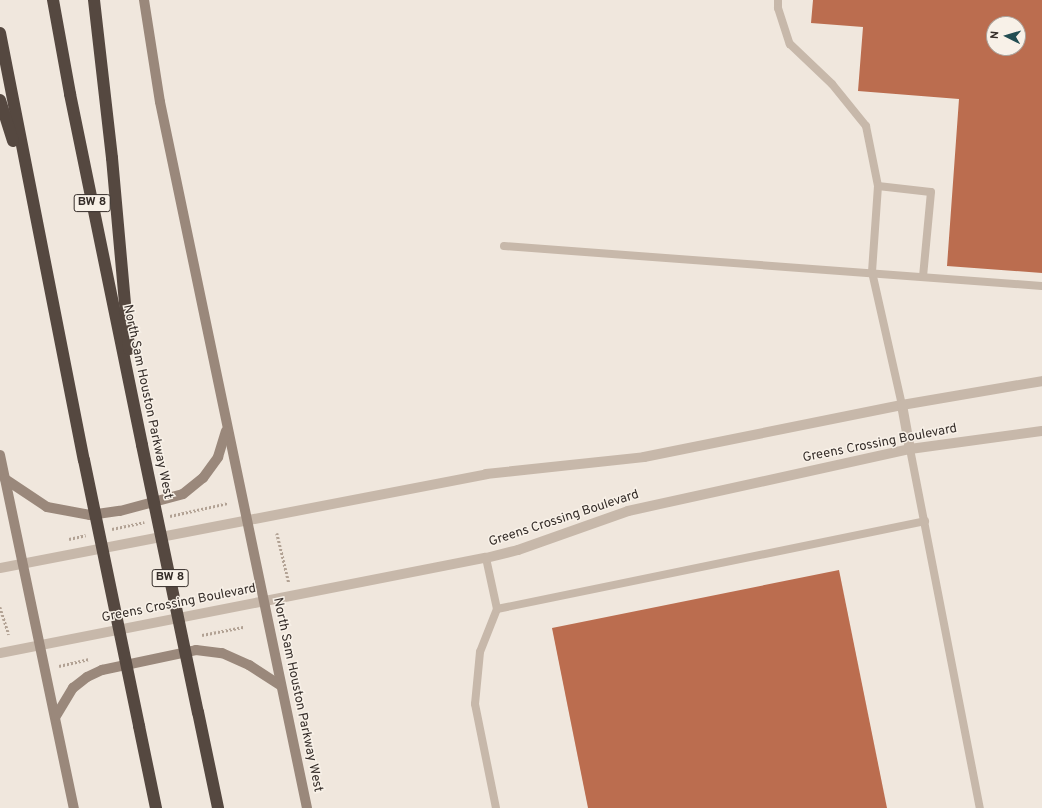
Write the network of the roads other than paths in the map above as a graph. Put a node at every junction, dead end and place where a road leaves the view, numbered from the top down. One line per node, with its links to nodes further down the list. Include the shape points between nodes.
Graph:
1 (53, 0): 15 (highway, North Sam Houston Parkway West / BW 8)
2 (94, 0): 15 (highway, via 112,158)
3 (144, 0): 16 (main road, North Sam Houston Parkway West, via 160,102)
4 (778, 0): 7 (lane, via 778,8 790,44 832,84 866,126)
5 (0, 33): 8 (highway)
6 (0, 100): 8 (highway)
7 (878, 186): 10 (lane); 11 (lane, via 931,192)
8 (30, 192): 33 (highway, bridge)
9 (504, 246): 10 (lane)
10 (872, 272): 11 (lane); 14 (lane)
11 (924, 276): 12 (lane)
12 (1042, 286)
13 (1042, 381): 14 (street)
14 (902, 405): 18 (street); 21 (street, via 644,457 486,474)
15 (134, 406): 34 (highway, North Sam Houston Parkway West / BW 8, bridge)
16 (227, 424): 20 (main road, via 225,441 218,457 203,478 183,494 120,511 90,515 47,507); 21 (main road, North Sam Houston Parkway West)
17 (1042, 431): 18 (street, Greens Crossing Boulevard)
18 (910, 449): 22 (lane); 23 (street, Greens Crossing Boulevard, via 628,511 518,550)
19 (0, 454): 20 (main road)
20 (5, 479): 24 (main road)
21 (247, 522): 24 (street); 26 (main road, North Sam Houston Parkway West)
22 (925, 522): 27 (lane); 37 (lane)
23 (486, 558): 26 (street, Greens Crossing Boulevard); 27 (lane)
24 (24, 563): 25 (street); 28 (main road)
25 (0, 568)
26 (263, 600): 28 (street, Greens Crossing Boulevard); 30 (main road, North Sam Houston Parkway West)
27 (497, 609): 36 (lane, via 480,652 476,704)
28 (41, 644): 29 (street, Greens Crossing Boulevard); 31 (main road)
29 (0, 653)
30 (280, 685): 31 (main road, via 249,665 222,654 196,650 102,670 73,688); 35 (main road, North Sam Houston Parkway West)
31 (56, 716): 32 (main road)
32 (74, 808)
33 (156, 808)
34 (218, 808)
35 (307, 808)
36 (496, 808)
37 (980, 808)

